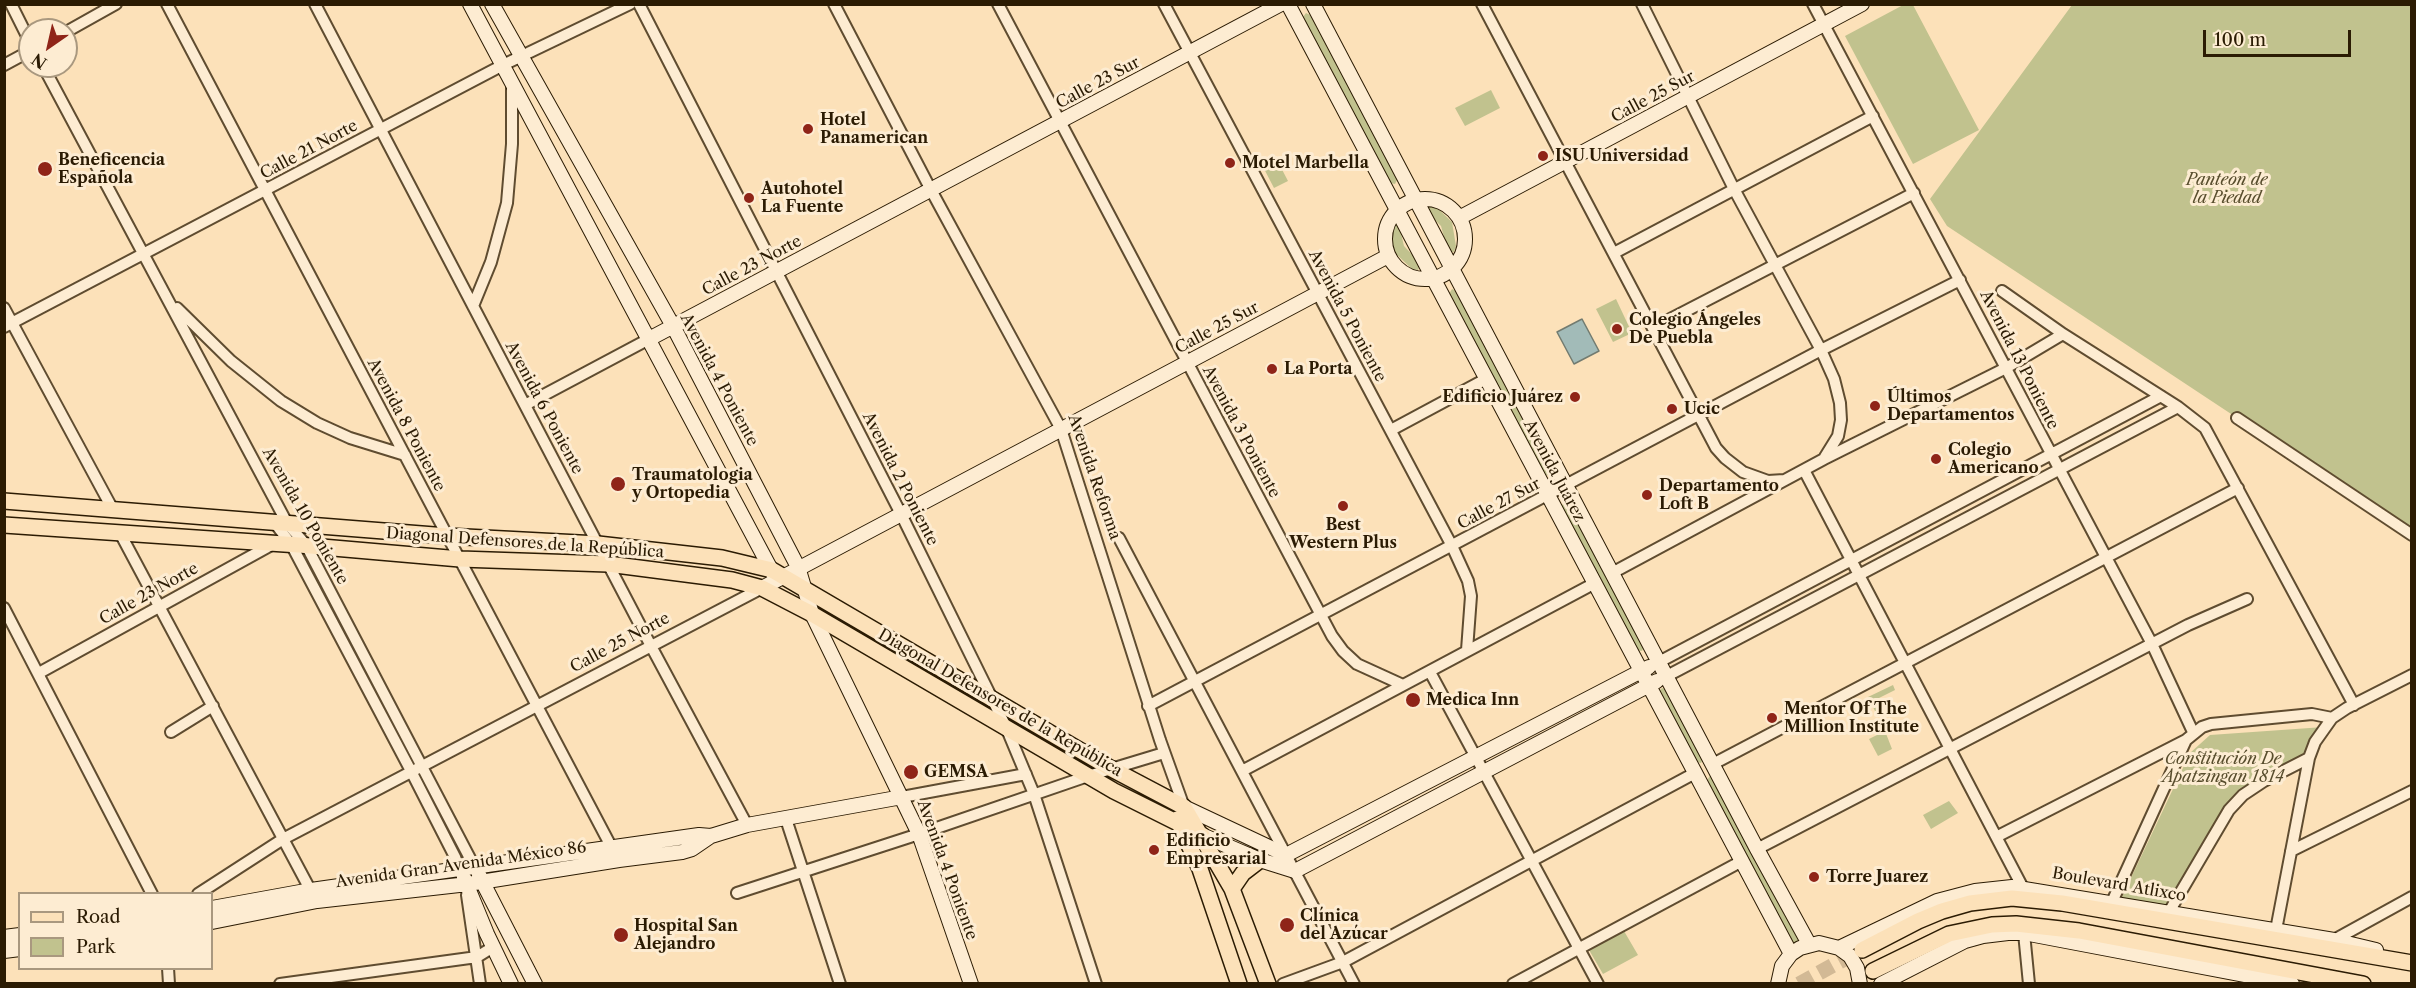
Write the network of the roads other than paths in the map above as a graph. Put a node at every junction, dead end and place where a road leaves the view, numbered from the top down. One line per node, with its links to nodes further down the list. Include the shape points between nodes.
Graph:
1 (11, 4): 19 (street)
2 (116, 4): 20 (street)
3 (167, 4): 35 (street, Avenida 8 Poniente)
4 (315, 4): 32 (street, Avenida 6 Poniente)
5 (470, 4): 25 (main road)
6 (492, 4): 23 (main road, Avenida 4 Poniente)
7 (630, 4): 23 (street, Calle 21 Norte)
8 (639, 4): 46 (street, Avenida 2 Poniente)
9 (834, 4): 36 (street, Avenida Reforma)
10 (998, 4): 31 (street, Avenida 3 Poniente)
11 (1164, 4): 22 (street, Avenida 5 Poniente)
12 (1281, 4): 22 (main road, Calle 23 Sur)
13 (1288, 4): 39 (main road, Avenida Juárez)
14 (1313, 4): 38 (main road, Avenida Juárez)
15 (1482, 4): 33 (street)
16 (1642, 4): 29 (street)
17 (1813, 4): 21 (street, Avenida 13 Poniente)
18 (1862, 4): 21 (main road, Calle 25 Sur)
19 (18, 18)
20 (78, 25)
21 (1824, 25): 29 (main road, Calle 25 Sur); 30 (street, Avenida 13 Poniente)
22 (1190, 52): 31 (main road, Calle 23 Sur); 50 (street, Avenida 5 Poniente)
23 (520, 57): 25 (street, Calle 21 Norte); 55 (main road, Avenida 4 Poniente)
24 (18, 58): 26 (street)
25 (503, 65): 28 (main road); 32 (street, Calle 21 Norte)
26 (4, 66)
27 (49, 78): 42 (street, Avenida 10 Poniente)
28 (512, 83): 52 (street, via 507,203); 58 (main road)
29 (1688, 97): 33 (main road, Calle 25 Sur); 34 (street)
30 (1873, 116): 34 (street); 37 (street, Avenida 13 Poniente)
31 (1059, 122): 36 (main road, Calle 23 Sur); 60 (street, Avenida 3 Poniente)
32 (382, 129): 35 (street, Calle 21 Norte); 52 (street, Avenida 6 Poniente)
33 (1565, 162): 40 (main road, Calle 25 Sur); 41 (street)
34 (1734, 189): 41 (street); 44 (street)
35 (265, 190): 42 (street, Calle 21 Norte); 70 (street, Avenida 8 Poniente)
36 (931, 190): 46 (main road, Calle 23 Norte); 68 (street, Avenida Reforma)
37 (1914, 193): 44 (street); 48 (street, Avenida 13 Poniente)
38 (1416, 200): 39 (main road); 40 (main road, via 1441,202); 45 (main road, Avenida Juárez)
39 (1397, 210): 43 (main road, via 1387,224); 47 (main road, Avenida Juárez)
40 (1459, 218): 45 (main road, via 1465,239 1460,260)
41 (1614, 253): 56 (street)
42 (144, 254): 51 (street, Avenida 10 Poniente); 54 (street, Calle 21 Norte)
43 (1388, 256): 47 (main road, via 1402,272); 50 (main road, Calle 25 Sur)
44 (1774, 265): 56 (street); 59 (street)
45 (1452, 269): 47 (main road); 76 (main road, Avenida Juárez)
46 (776, 271): 55 (main road, Calle 23 Norte); 81 (street, Avenida 2 Poniente)
47 (1433, 279): 62 (main road, Avenida Juárez)
48 (1960, 280): 59 (street, Calle 27 Sur); 61 (street, Avenida 13 Poniente)
49 (2002, 291): 57 (street)
50 (1318, 293): 60 (main road, Calle 25 Sur); 69 (street, Avenida 5 Poniente)
51 (168, 299): 70 (street, via 231,361 280,401 350,438); 82 (street, Avenida 10 Poniente)
52 (473, 306): 64 (street, Avenida 6 Poniente)
53 (4, 308): 54 (street)
54 (8, 325): 80 (street)
55 (673, 326): 58 (main road, Calle 23 Norte); 96 (main road, Avenida 4 Poniente)
56 (1653, 328): 66 (street)
57 (2063, 334): 61 (street); 63 (street)
58 (649, 339): 64 (street, Calle 23 Norte); 98 (main road)
59 (1821, 350): 66 (street, Calle 27 Sur); 72 (street, via 1834,379 1841,420 1838,436)
60 (1187, 363): 68 (main road, Calle 25 Sur); 108 (street, Avenida 3 Poniente)
61 (2006, 368): 71 (street, Avenida 13 Poniente); 72 (street)
62 (1486, 379): 69 (street); 78 (main road, Avenida Juárez)
63 (2162, 396): 65 (street); 71 (street)
64 (525, 405): 89 (street, Avenida 6 Poniente)
65 (2178, 407): 74 (street); 77 (street, via 2205,428)
66 (1699, 415): 75 (street, via 1716,447 1734,466 1755,478); 76 (street, Calle 27 Sur)
67 (2237, 418): 85 (street)
68 (1061, 429): 81 (main road, Calle 25 Norte); 126 (street, Avenida Reforma)
69 (1391, 430): 91 (street, Avenida 5 Poniente)
70 (405, 455): 86 (street, Avenida 8 Poniente)
71 (2051, 455): 74 (street, Avenida 13 Poniente); 94 (street)
72 (1824, 459): 73 (street)
73 (1804, 470): 75 (street); 94 (street)
74 (2059, 470): 92 (street, Avenida 13 Poniente); 99 (street)
75 (1784, 480): 97 (street)
76 (1567, 485): 78 (street, Calle 27 Sur); 97 (main road, Avenida Juárez)
77 (2238, 488): 92 (street); 123 (street)
78 (1548, 495): 91 (street, Calle 27 Sur); 100 (main road, Avenida Juárez)
79 (4, 501): 80 (main road, Diagonal Defensores de la República)
80 (111, 508): 82 (main road, Diagonal Defensores de la República)
81 (901, 514): 96 (main road, Calle 25 Norte); 122 (street, Avenida 2 Poniente)
82 (280, 522): 86 (main road, Diagonal Defensores de la República); 90 (street, Avenida 10 Poniente)
83 (4, 525): 84 (main road, Diagonal Defensores de la República)
84 (120, 533): 88 (main road, Diagonal Defensores de la República); 105 (street)
85 (2412, 535)
86 (447, 536): 89 (main road, Diagonal Defensores de la República); 93 (street, Avenida 8 Poniente)
87 (1119, 538): 119 (street)
88 (275, 543): 90 (main road, Diagonal Defensores de la República); 105 (street, Calle 23 Norte)
89 (598, 544): 95 (street, Avenida 6 Poniente); 98 (main road, Diagonal Defensores de la República, via 722,558)
90 (298, 545): 93 (main road, Diagonal Defensores de la República); 137 (street, Avenida 10 Poniente)
91 (1452, 546): 108 (street, Calle 27 Sur); 111 (street, Avenida 5 Poniente, via 1471,596)
92 (2106, 558): 109 (street, Avenida 13 Poniente); 113 (street)
93 (460, 559): 95 (main road, Diagonal Defensores de la República); 125 (street, Avenida 8 Poniente)
94 (1851, 561): 99 (street); 112 (street)
95 (608, 564): 101 (main road, Diagonal Defensores de la República, via 732,580); 110 (street, Avenida 6 Poniente)
96 (798, 567): 98 (main road, Calle 25 Norte); 102 (main road, Avenida 4 Poniente)
97 (1611, 573): 112 (main road, Avenida Juárez)
98 (777, 575): 101 (main road, Calle 25 Norte); 102 (main road, Diagonal Defensores de la República); 103 (main road)
99 (1859, 575): 113 (street); 118 (street)
100 (1595, 583): 111 (street); 114 (main road, Avenida Juárez)
101 (762, 588): 103 (main road, Diagonal Defensores de la República); 110 (street, Calle 25 Norte)
102 (805, 588): 107 (main road, Avenida 4 Poniente); 122 (main road, Diagonal Defensores de la República)
103 (785, 599): 107 (main road, Diagonal Defensores de la República)
104 (2247, 599): 109 (street)
105 (160, 607): 116 (street, Calle 23 Norte); 124 (street)
106 (4, 608): 116 (street)
107 (812, 614): 128 (main road, Diagonal Defensores de la República); 145 (main road, Avenida 4 Poniente)
108 (1320, 615): 119 (street, Calle 27 Sur); 120 (street, Avenida 3 Poniente, via 1337,643 1357,664)
109 (2152, 644): 130 (street, Avenida 13 Poniente); 131 (street)
110 (651, 646): 125 (street, Calle 25 Norte); 150 (street, Avenida 6 Poniente)
111 (1467, 650): 115 (street)
112 (1659, 662): 114 (main road); 118 (main road, Avenida Juárez)
113 (1906, 663): 131 (street); 135 (street)
114 (1642, 671): 121 (main road, Avenida Juárez); 133 (main road)
115 (1430, 672): 120 (street); 133 (street)
116 (39, 673): 168 (street)
117 (2412, 675): 123 (street)
118 (1667, 676): 121 (main road); 135 (main road, Avenida Juárez)
119 (1194, 681): 126 (street, Calle 27 Sur); 138 (street)
120 (1403, 685): 138 (street)
121 (1649, 685): 139 (main road); 140 (main road, Avenida Juárez)
122 (993, 699): 128 (street, Avenida 2 Poniente); 136 (main road, Diagonal Defensores de la República)
123 (2354, 705): 127 (street)
124 (213, 706): 129 (street); 154 (street)
125 (537, 706): 137 (street, Calle 25 Norte); 157 (street, Avenida 8 Poniente)
126 (1148, 706): 132 (street, Avenida Reforma)
127 (2332, 718): 130 (street, via 2312,714 2211,724); 134 (street)
128 (1006, 727): 141 (street, Avenida 2 Poniente); 142 (main road, Diagonal Defensores de la República)
129 (171, 732)
130 (2190, 736): 153 (street); 173 (street)
131 (1951, 748): 153 (street); 155 (street)
132 (1164, 753): 136 (street); 147 (street, Avenida Reforma)
133 (1477, 757): 139 (street); 158 (main road)
134 (2309, 758): 156 (street); 175 (street, via 2264,781 2229,810)
135 (1713, 764): 155 (main road, Avenida Juárez)
136 (1110, 768): 142 (street); 146 (main road, Diagonal Defensores de la República)
137 (416, 769): 154 (street, Calle 25 Norte); 164 (street, Avenida 10 Poniente)
138 (1242, 771): 158 (street)
139 (1485, 771): 159 (street); 162 (main road)
140 (1695, 773): 159 (street); 161 (main road, Avenida Juárez)
141 (1026, 774): 144 (street, Avenida 2 Poniente); 145 (street, Avenida Gran Avenida México 86)
142 (1088, 776): 144 (street); 149 (main road, Diagonal Defensores de la República)
143 (2412, 791): 156 (street)
144 (1034, 794): 151 (street); 196 (street, Avenida 2 Poniente)
145 (902, 797): 148 (main road, Avenida Gran Avenida México 86); 151 (main road, Avenida 4 Poniente)
146 (1165, 798): 147 (main road, Diagonal Defensores de la República); 149 (main road)
147 (1184, 807): 152 (main road, Avenida Reforma); 158 (main road, Diagonal Defensores de la República)
148 (786, 819): 150 (main road, Avenida Gran Avenida México 86); 163 (street)
149 (1179, 823): 152 (main road, Diagonal Defensores de la República); 197 (main road, via 1200,868)
150 (747, 825): 157 (main road, Avenida Gran Avenida México 86, via 711,836 682,852)
151 (919, 834): 163 (street); 195 (main road, Avenida 4 Poniente)
152 (1202, 835): 160 (main road, Diagonal Defensores de la República); 167 (main road, Avenida Reforma)
153 (1998, 836): 166 (street)
154 (283, 838): 169 (street, Calle 25 Norte); 171 (street)
155 (1757, 849): 180 (main road, Avenida Juárez)
156 (2291, 851): 177 (street)
157 (616, 854): 164 (main road, Avenida Gran Avenida México 86); 165 (main road, Avenida Gran Avenida México 86)
158 (1286, 855): 162 (street)
159 (1531, 859): 182 (street); 187 (street)
160 (1260, 860): 162 (main road, Diagonal Defensores de la República); 167 (main road, via 1243,873)
161 (1742, 861): 182 (street); 185 (main road, Avenida Juárez)
162 (1295, 871): 187 (street)
163 (802, 872): 170 (street); 194 (street)
164 (465, 875): 165 (main road, Avenida Gran Avenida México 86); 171 (main road, Avenida Gran Avenida México 86); 181 (main road, Avenida 10 Poniente); 186 (street)
165 (483, 881): 193 (main road)
166 (2023, 888): 173 (main road, Boulevard Atlixco); 183 (main road, Boulevard Atlixco, via 1976,891 1937,901)
167 (1232, 889): 198 (main road, Avenida Reforma)
168 (151, 892)
169 (201, 892)
170 (737, 893)
171 (314, 896): 174 (main road, Avenida Gran Avenida México 86); 176 (main road, Avenida Gran Avenida México 86)
172 (2412, 897): 179 (street)
173 (2112, 902): 175 (main road, Boulevard Atlixco)
174 (213, 908)
175 (2169, 912): 177 (main road, Boulevard Atlixco)
176 (213, 922)
177 (2276, 930): 179 (main road, Boulevard Atlixco)
178 (2024, 933): 189 (main road, via 1965,941); 205 (street); 206 (main road)
179 (2334, 940): 188 (main road, Boulevard Atlixco, via 2387,953)
180 (1809, 944): 183 (main road); 185 (main road)
181 (493, 947): 186 (street); 192 (main road, Avenida 10 Poniente)
182 (1578, 947): 201 (street); 202 (street)
183 (1839, 948): 204 (main road, via 1857,968)
184 (1862, 950): 188 (main road, Boulevard Atlixco, via 1942,911 2012,898 2062,903)
185 (1791, 954): 203 (main road, via 1782,966)
186 (477, 957): 190 (street); 191 (street)
187 (1343, 962): 199 (street); 200 (street)
188 (2406, 962)
189 (1877, 977): 207 (main road, via 1949,934 2016,924)
190 (280, 984)
191 (480, 984)
192 (511, 984)
193 (535, 984)
194 (840, 984)
195 (971, 984)
196 (1096, 984)
197 (1239, 984)
198 (1268, 984)
199 (1283, 984)
200 (1354, 984)
201 (1513, 984)
202 (1598, 984)
203 (1778, 984)
204 (1860, 984)
205 (2029, 984)
206 (2292, 984)
207 (2363, 984)

